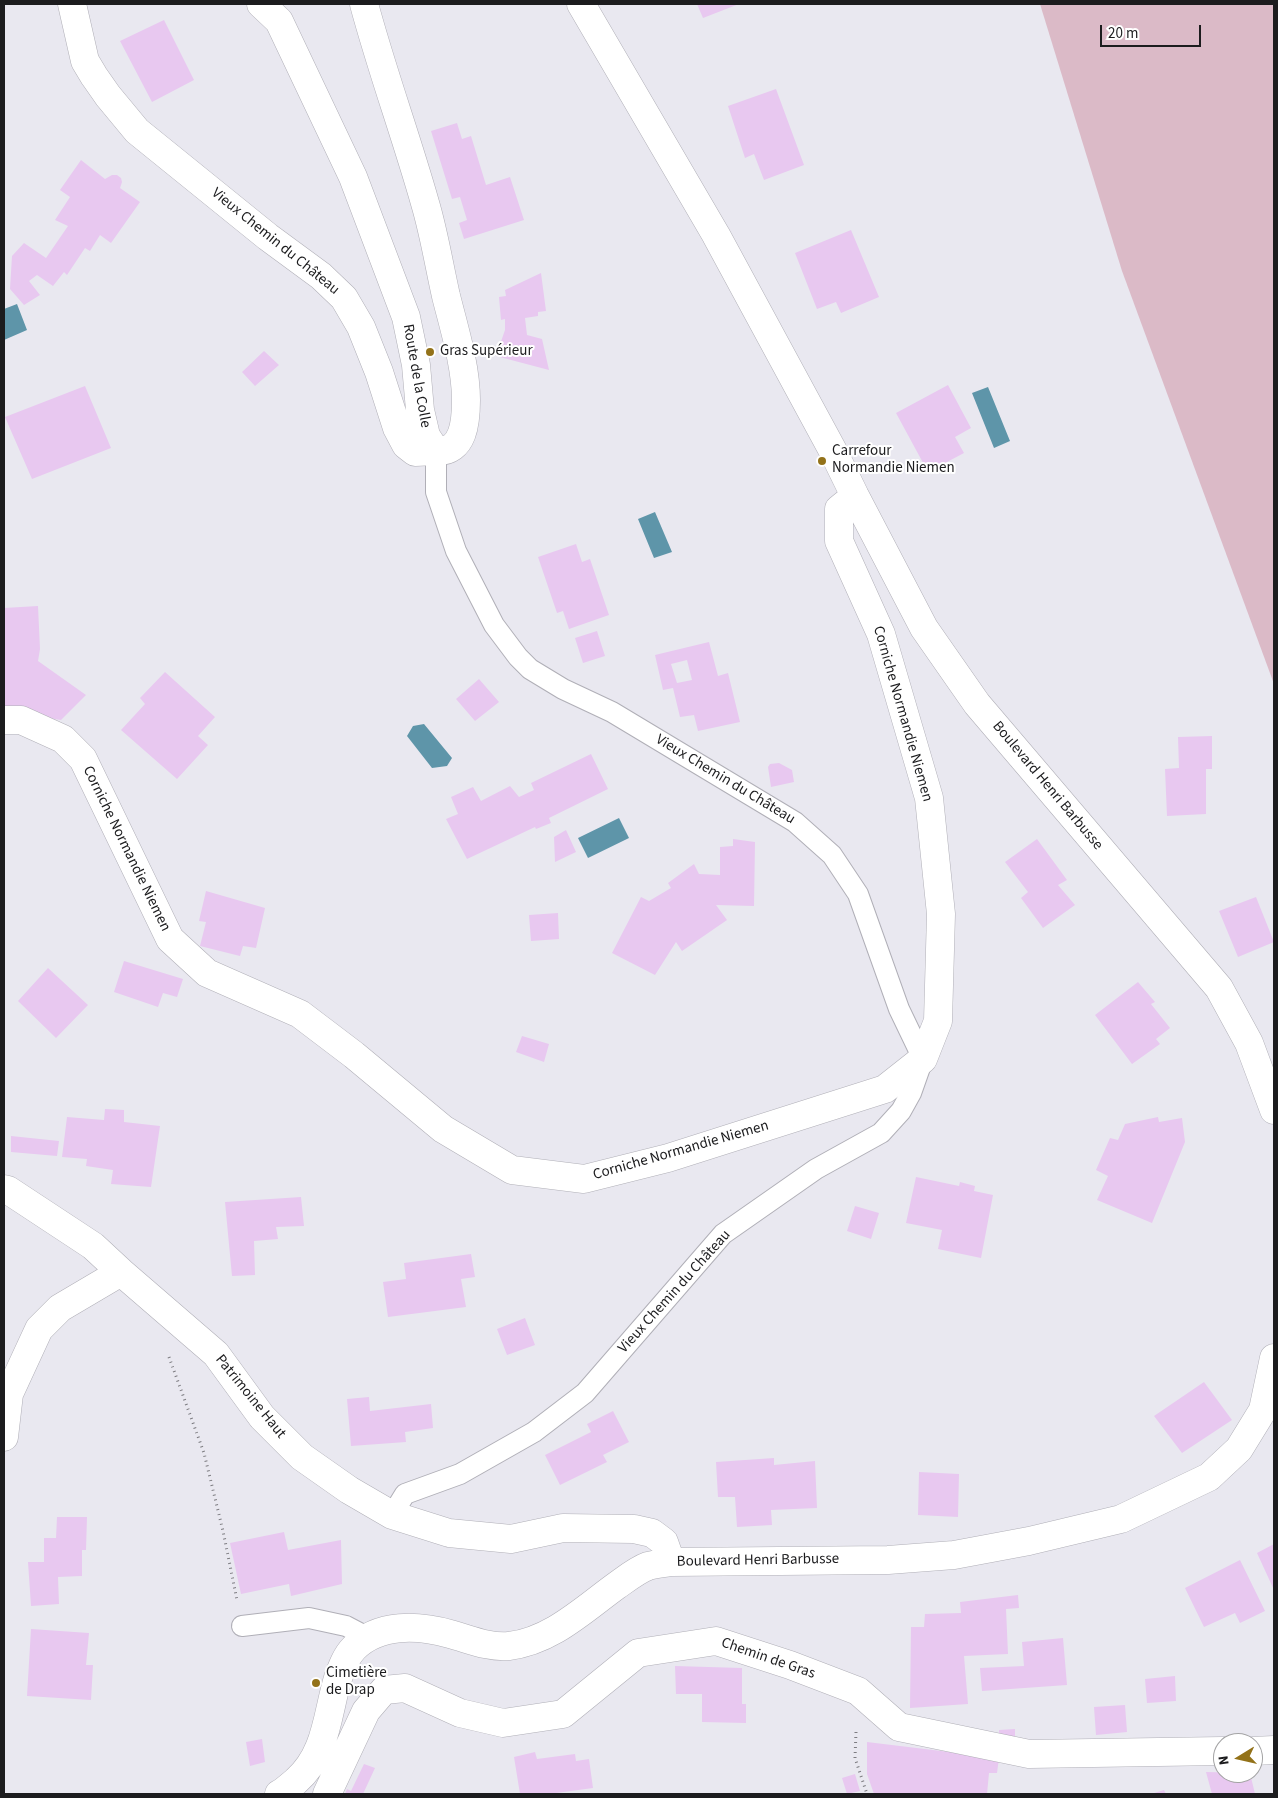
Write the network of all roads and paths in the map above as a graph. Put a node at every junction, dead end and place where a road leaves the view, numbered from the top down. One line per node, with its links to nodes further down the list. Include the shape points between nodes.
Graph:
1 (72, 4): 5 (street, Vieux Chemin du Château, via 86,61 114,103 137,131 321,276 344,298 361,327 406,445 415,452)
2 (261, 4): 5 (street, Route de la Colle, via 279,21 356,187 406,317 416,365 420,410 426,436)
3 (364, 4): 5 (street, via 425,204 461,358 466,399 460,439 445,452)
4 (581, 4): 6 (street, Boulevard Henri Barbusse, via 716,236 833,451)
5 (436, 451): 8 (lane, Vieux Chemin du Château, via 436,492 456,551 494,625 518,657 530,669 563,689 612,712 795,822 832,855 858,894 899,1009)
6 (854, 496): 8 (street, Corniche Normandie Niemen, via 839,509 839,541 881,634 928,798 941,914 938,1021); 9 (street, Boulevard Henri Barbusse, via 924,628 976,704 1219,988 1249,1044)
7 (4, 720): 8 (street, Corniche Normandie Niemen, via 21,720 63,739 83,759 170,939 207,973 300,1014 443,1129 512,1170 584,1179 668,1158 885,1090)
8 (923, 1059): 15 (lane, Vieux Chemin du Château, via 911,1093 881,1133 816,1169 723,1234 585,1393 534,1432 460,1474 405,1494)
9 (1274, 1110)
10 (4, 1189): 11 (street, Patrimoine Haut, via 93,1246)
11 (121, 1272): 14 (street, via 60,1308 39,1329 9,1394); 15 (street, Patrimoine Haut, via 216,1354 262,1417 302,1457)
12 (168, 1355): 17 (path, via 204,1453)
13 (1274, 1358): 16 (street, Boulevard Henri Barbusse, via 1263,1410 1239,1449 1209,1477 1121,1519 1029,1541 954,1554 888,1560)
14 (4, 1438)
15 (392, 1515): 16 (street, Patrimoine Haut, via 449,1533 511,1539 563,1528 634,1529 652,1533 664,1542)
16 (671, 1562): 18 (street, Boulevard Henri Barbusse, via 648,1566 550,1634 527,1642 508,1646 482,1644 448,1633 413,1627 385,1630)
17 (242, 1626): 18 (lane, via 309,1618 346,1626)
18 (367, 1637): 21 (street, Boulevard Henri Barbusse, via 352,1649 342,1667 316,1758)
19 (858, 1691): 20 (street, Chemin de Gras, via 899,1727 1029,1754); 22 (street, Chemin de Gras, via 790,1664 716,1641 638,1653 563,1714 512,1722 503,1723 460,1713 405,1688 384,1690 366,1711); 23 (path, via 856,1758)
20 (1213, 1751)
21 (282, 1794)
22 (327, 1794)
23 (867, 1794)

